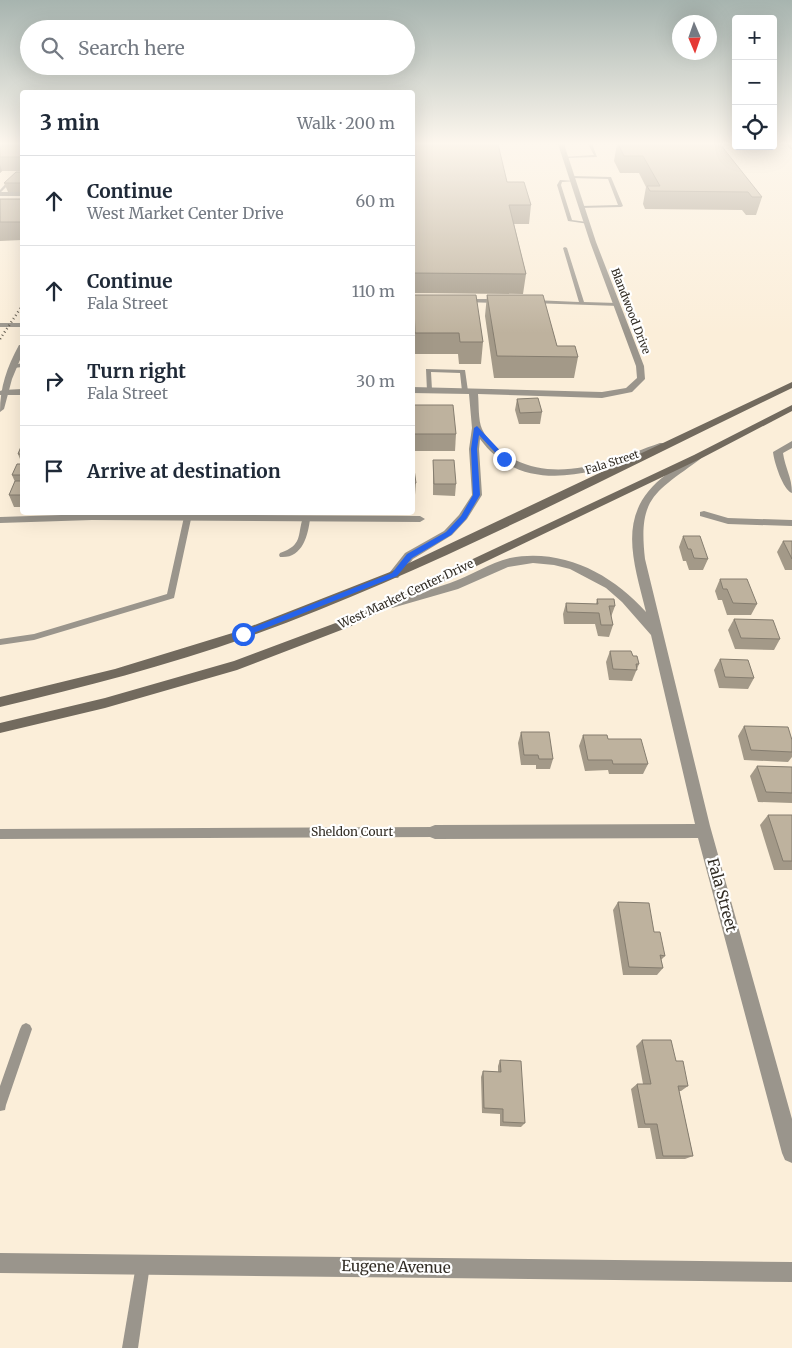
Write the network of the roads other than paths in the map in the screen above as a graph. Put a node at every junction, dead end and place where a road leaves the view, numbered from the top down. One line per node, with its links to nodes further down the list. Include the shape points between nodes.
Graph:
1 (566, 207): 4 (lane, via 570,221)
2 (581, 207): 3 (lane); 4 (street, Blandwood Drive)
3 (585, 207)
4 (587, 223): 10 (street, Blandwood Drive)
5 (564, 248): 9 (lane)
6 (457, 301): 7 (lane)
7 (502, 302)
8 (528, 302): 9 (lane)
9 (582, 303): 10 (lane)
10 (617, 305): 17 (street, Blandwood Drive, via 640,366 641,379 629,390 602,395)
11 (0, 325): 12 (street)
12 (20, 325)
13 (18, 366): 19 (street)
14 (792, 385): 23 (main road, West Market Center Drive)
15 (415, 390): 16 (street, Blandwood Drive)
16 (430, 390): 17 (street, Blandwood Drive); 17 (lane, via 428,370 463,371)
17 (469, 391): 22 (street)
18 (20, 392): 19 (street)
19 (3, 393): 21 (street)
20 (792, 408): 25 (main road, West Market Center Drive)
21 (0, 409)
22 (477, 428): 23 (street, Fala Street, via 504,459 537,472 553,474 579,473); 34 (street, via 474,449 477,495 464,517 448,533 409,556)
23 (672, 442): 34 (main road, West Market Center Drive)
24 (792, 444): 26 (street, via 778,452 778,462)
25 (697, 456): 35 (main road, West Market Center Drive); 36 (street, Fala Street, via 656,488 641,510 637,539)
26 (792, 490)
27 (704, 514): 32 (street, via 728,521)
28 (187, 519): 29 (street); 31 (street, via 92,517); 37 (lane, via 171,596 34,638)
29 (306, 519): 30 (street); 33 (lane, via 303,542 293,552)
30 (420, 519)
31 (0, 520)
32 (792, 523)
33 (283, 555)
34 (394, 575): 38 (main road, West Market Center Drive, via 243,634 115,674)
35 (382, 606): 36 (street, Fala Street, via 461,584 510,562 551,562 589,571 603,579 629,600); 39 (main road, West Market Center Drive, via 345,624 237,665 105,703)
36 (658, 636): 40 (street, Fala Street)
37 (0, 642)
38 (0, 702)
39 (0, 728)
40 (705, 831): 41 (street, Sheldon Court); 45 (street, Fala Street)
41 (435, 832): 42 (lane, Sheldon Court)
42 (0, 834)
43 (26, 1029): 44 (lane)
44 (0, 1105)
45 (792, 1153)
46 (0, 1263): 47 (street, Eugene Avenue)
47 (143, 1264): 48 (street, Eugene Avenue); 49 (lane)
48 (792, 1272)
49 (130, 1348)

